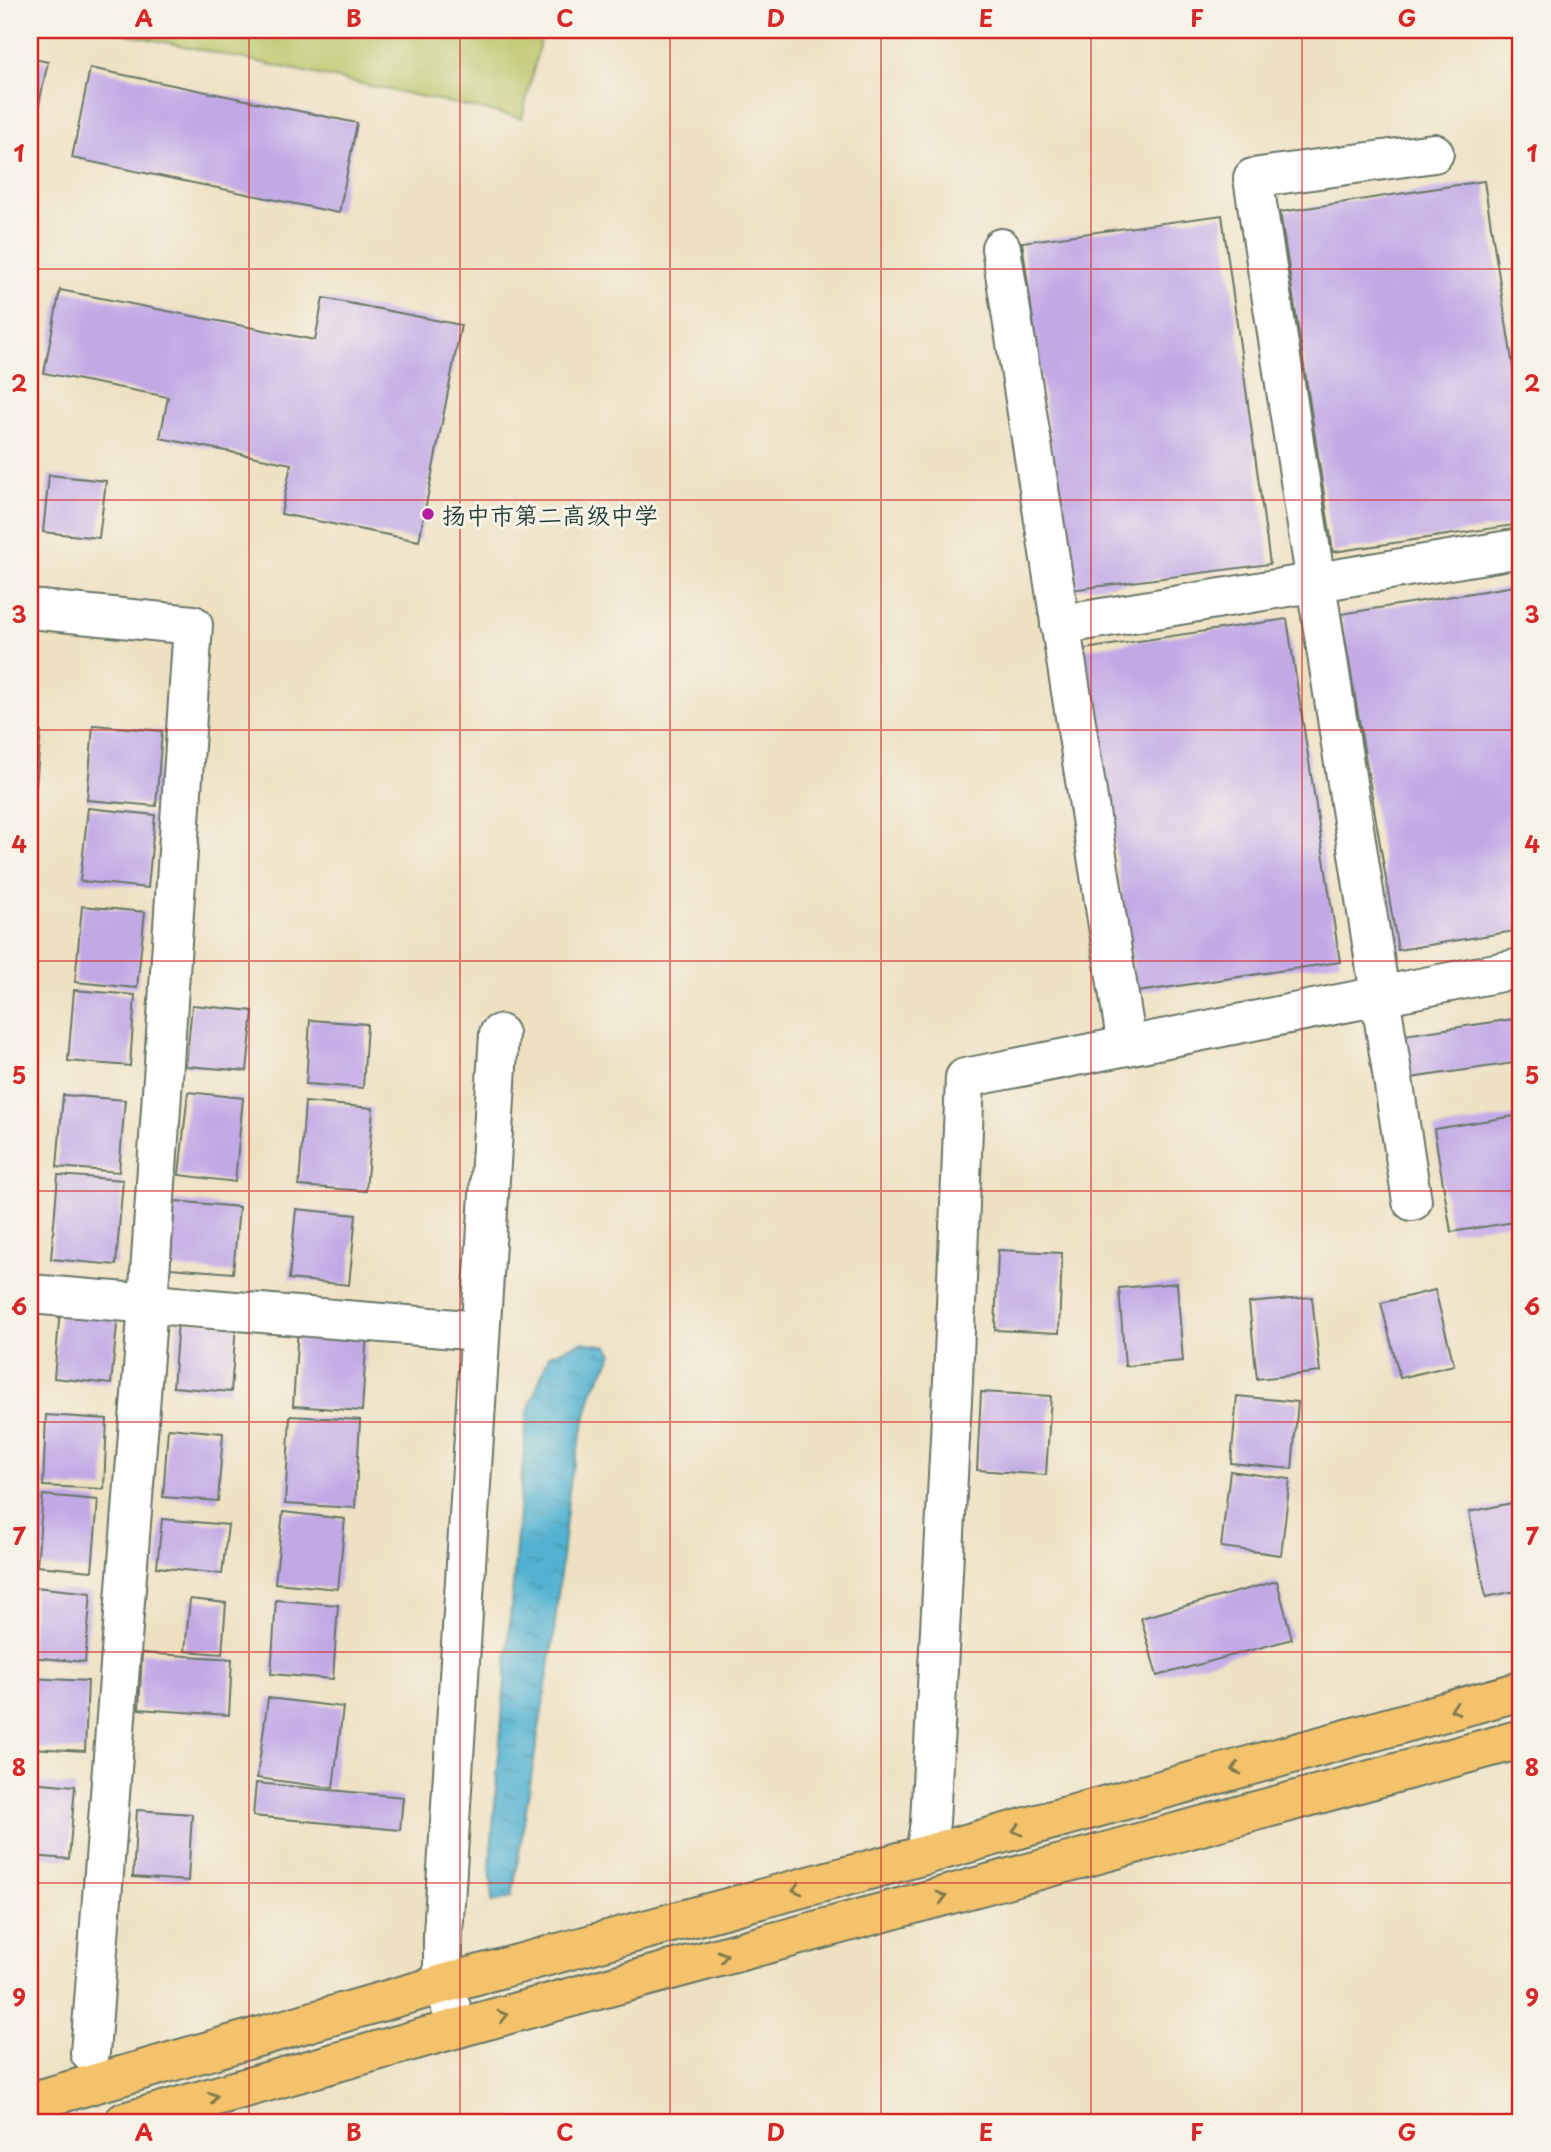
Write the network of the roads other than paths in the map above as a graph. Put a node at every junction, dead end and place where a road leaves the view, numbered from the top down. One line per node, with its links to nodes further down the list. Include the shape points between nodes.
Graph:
1 (1434, 153): 4 (street, via 1253,178)
2 (1001, 248): 6 (street)
3 (1521, 548): 4 (street)
4 (1316, 582): 6 (street); 8 (street)
5 (30, 609): 13 (street, via 193,625)
6 (1060, 625): 10 (street)
7 (1521, 968): 8 (street)
8 (1380, 996): 10 (street); 11 (street)
9 (499, 1034): 14 (street)
10 (1127, 1046): 17 (street, via 965,1078)
11 (1412, 1201)
12 (30, 1294): 13 (street)
13 (148, 1304): 14 (street); 20 (street)
14 (480, 1331): 18 (street)
15 (1521, 1691): 17 (highway, one-way to 17)
16 (1521, 1739): 19 (highway, one-way to 16)
17 (925, 1855): 18 (highway, one-way to 18)
18 (443, 1984): 19 (street); 21 (highway)
19 (458, 2028): 22 (highway, one-way to 19)
20 (90, 2053)
21 (30, 2102)
22 (124, 2122)

